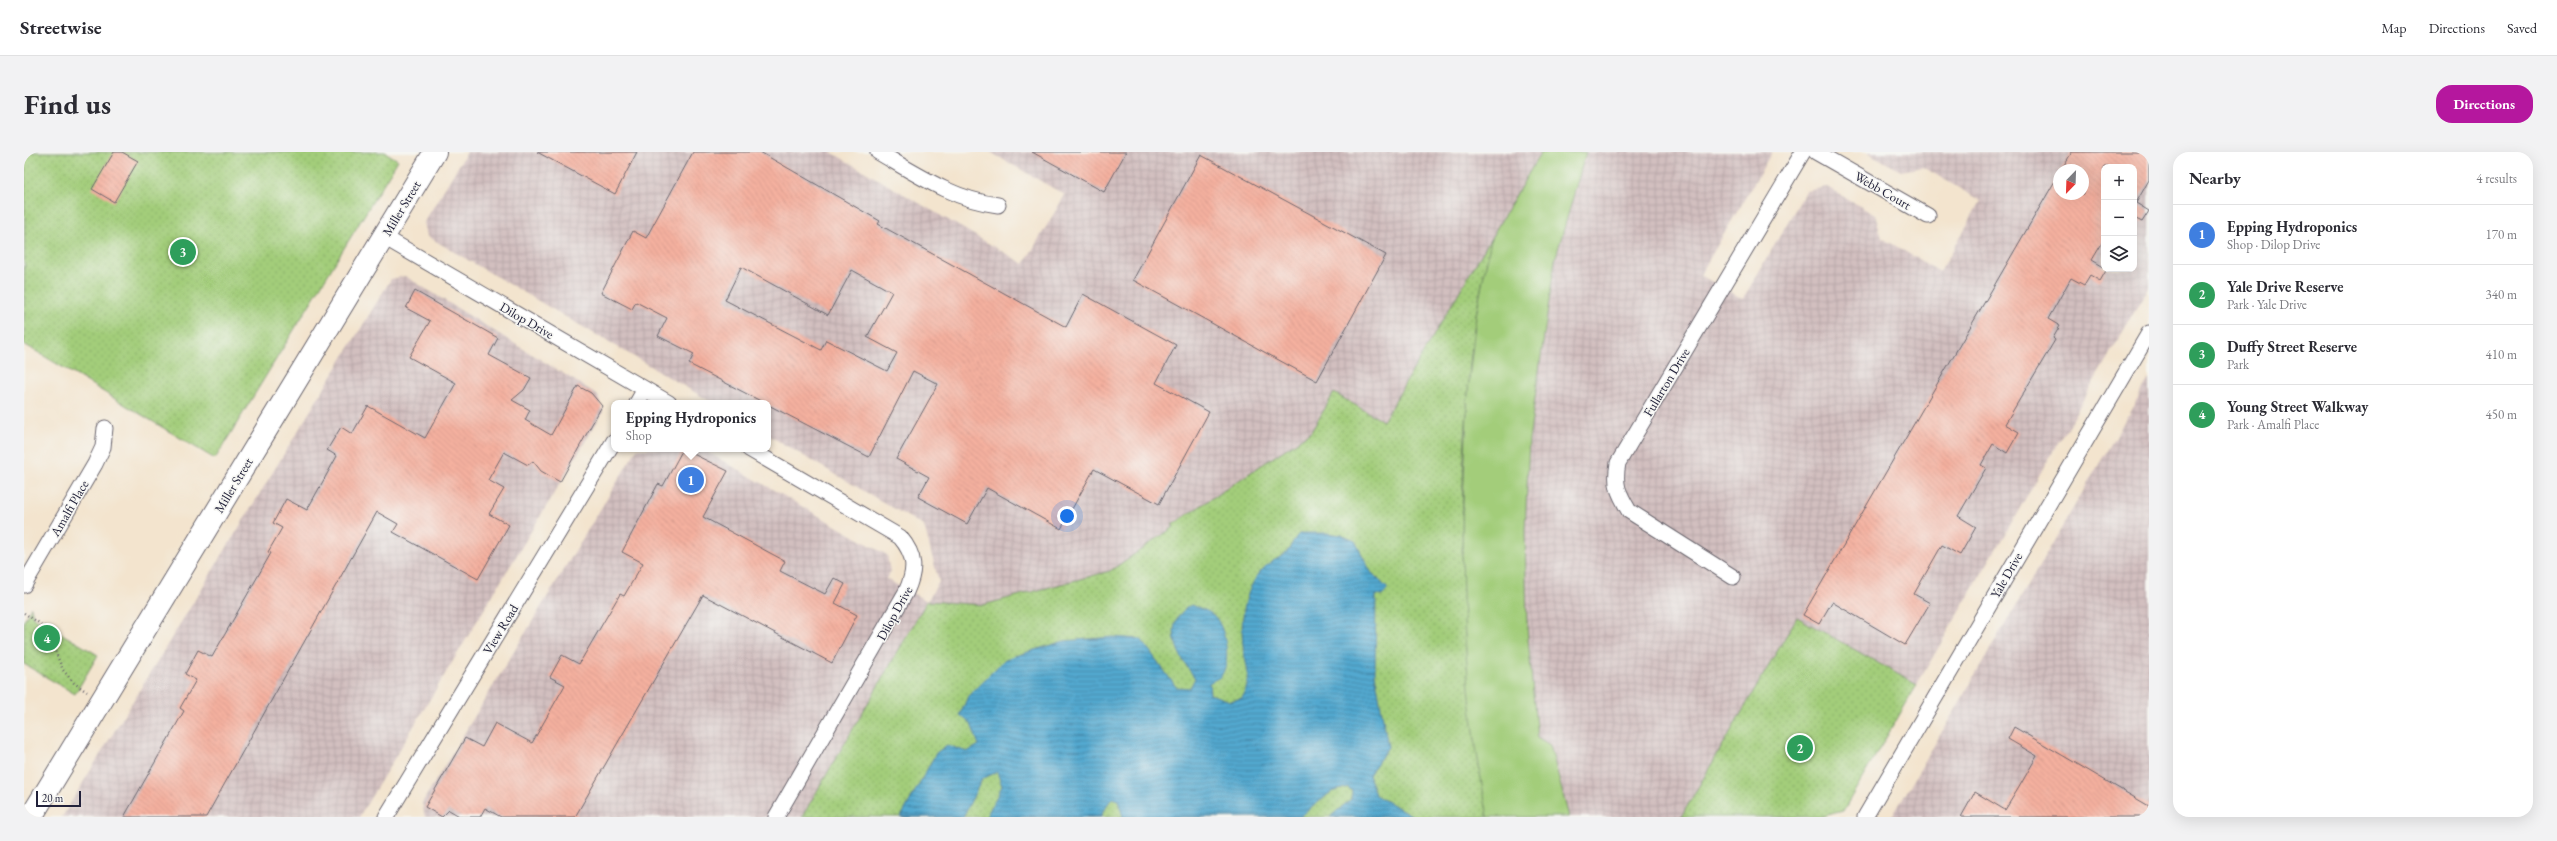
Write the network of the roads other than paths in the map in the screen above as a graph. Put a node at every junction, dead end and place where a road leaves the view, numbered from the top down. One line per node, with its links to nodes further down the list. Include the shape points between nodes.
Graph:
1 (435, 152): 7 (street, Miller Street)
2 (878, 152): 5 (street, via 950,192 976,203)
3 (1803, 152): 15 (street, Fullarton Drive, via 1618,463 1615,480 1619,494 1629,511)
4 (1816, 152): 6 (street, Webb Court)
5 (998, 205)
6 (1928, 216)
7 (384, 237): 9 (street, Dilop Drive); 17 (street, Miller Street)
8 (2149, 333): 20 (street, Yale Drive)
9 (646, 389): 10 (street); 11 (street, Dilop Drive)
10 (639, 400)
11 (664, 400)
12 (105, 428): 16 (street, Amalfi Place, via 102,447 95,464)
13 (611, 447): 18 (street, View Road)
14 (754, 452): 19 (street, Dilop Drive, via 900,537 913,556 915,567 906,592)
15 (1733, 577)
16 (24, 585)
17 (31, 817)
18 (386, 817)
19 (776, 817)
20 (1865, 817)

